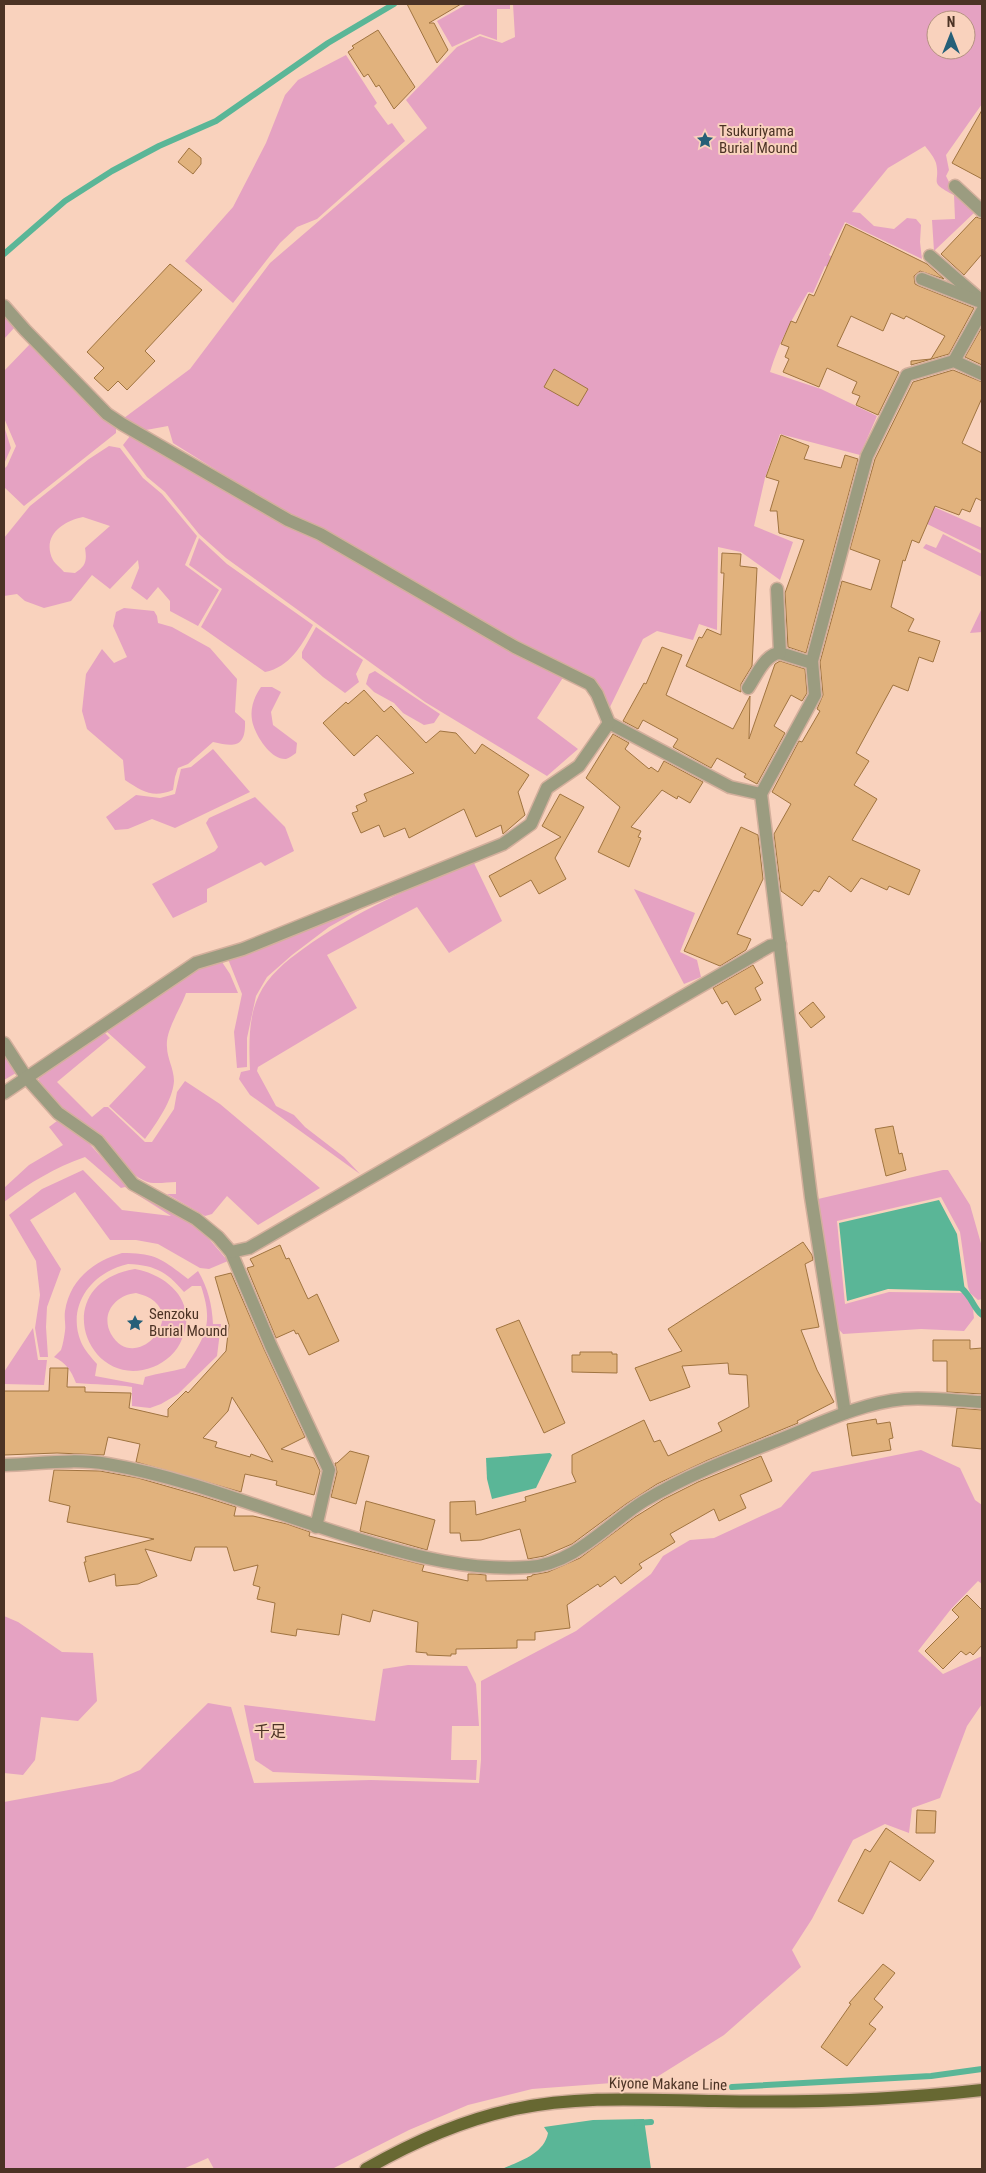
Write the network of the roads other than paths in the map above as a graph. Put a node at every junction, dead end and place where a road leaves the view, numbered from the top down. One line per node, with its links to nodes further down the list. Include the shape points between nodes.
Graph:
1 (954, 186): 2 (street)
2 (982, 211)
3 (930, 256): 5 (street)
4 (922, 279): 5 (street)
5 (982, 302)
6 (4, 306): 14 (street, via 107,414 280,516 320,534 515,647 590,684)
7 (982, 311): 8 (street)
8 (954, 361): 9 (street); 12 (street, via 907,375 868,456)
9 (982, 374)
10 (777, 589): 11 (street)
11 (780, 653): 12 (street); 13 (street, via 768,658)
12 (812, 663): 15 (street, via 815,695)
13 (748, 688)
14 (609, 723): 15 (street, via 730,787); 18 (street, via 579,766 547,788 531,824 503,844 243,949 196,963)
15 (761, 794): 16 (street)
16 (780, 944): 20 (street, via 761,951 249,1248); 22 (street, via 811,1197)
17 (4, 1043): 18 (street)
18 (26, 1077): 19 (street); 20 (street, via 58,1113 98,1140 133,1184 196,1219)
19 (4, 1093)
20 (231, 1252): 24 (street, via 329,1470)
21 (982, 1402): 22 (street, via 907,1399 882,1402)
22 (845, 1413): 24 (street, via 710,1467 647,1499 574,1552 557,1561 531,1567 439,1562)
23 (4, 1465): 24 (street, via 106,1463 204,1488)
24 (316, 1526)
25 (982, 2090): 26 (main road, Kiyone Makane Line, via 818,2102 622,2098 552,2102 442,2130)
26 (366, 2169)

